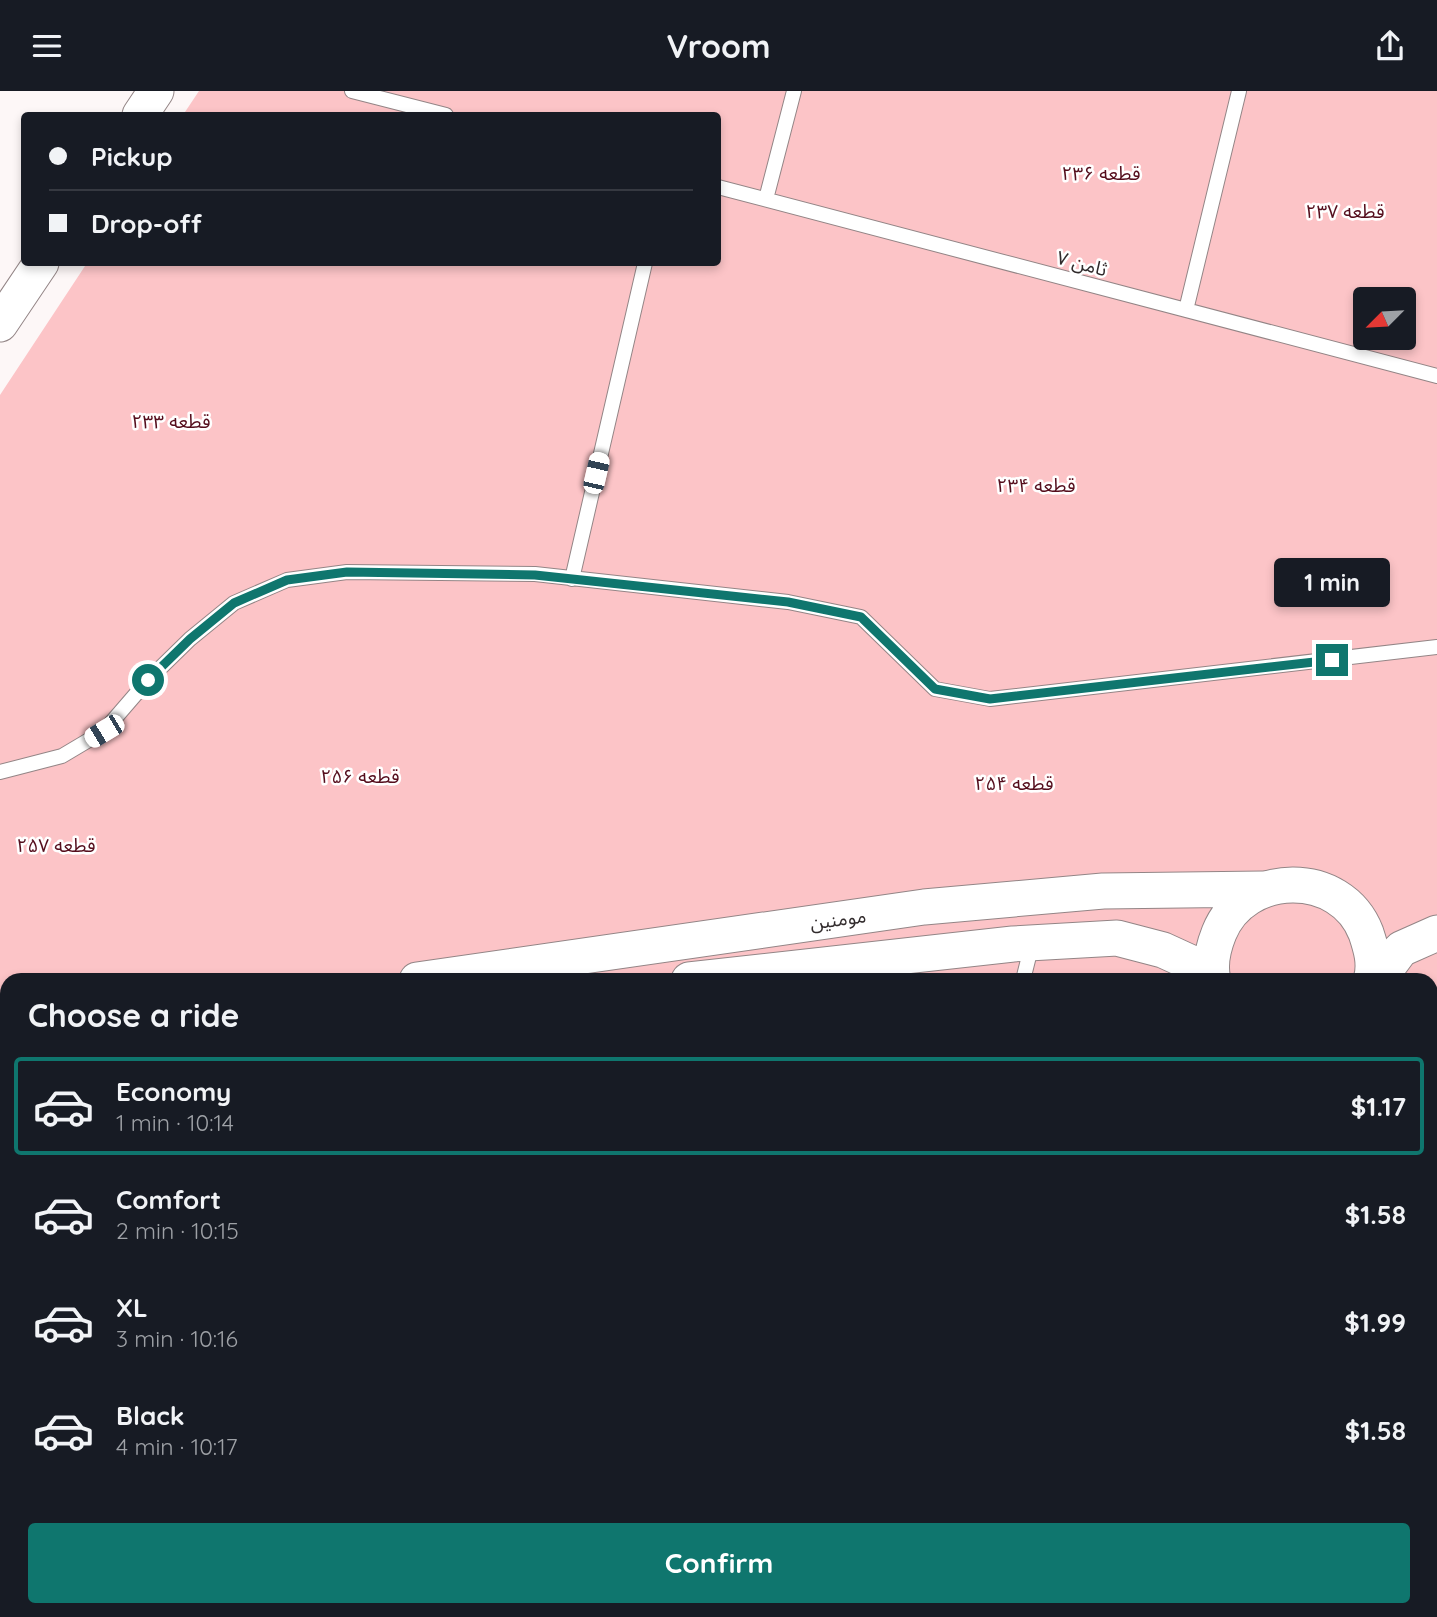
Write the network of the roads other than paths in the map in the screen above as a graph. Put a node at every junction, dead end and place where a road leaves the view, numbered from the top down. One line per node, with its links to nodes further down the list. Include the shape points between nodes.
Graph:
1 (156, 91): 5 (street)
2 (352, 91): 6 (lane)
3 (794, 91): 8 (lane)
4 (1239, 91): 11 (lane)
5 (142, 112)
6 (434, 112)
7 (721, 188): 8 (lane, ثامن ۷)
8 (766, 199): 11 (lane, ثامن ۷)
9 (39, 266): 12 (street)
10 (644, 266): 14 (lane)
11 (1186, 310): 13 (lane, ثامن ۷)
12 (0, 324)
13 (1437, 376)
14 (572, 579): 15 (lane, via 788,602 861,617 935,689 990,699); 16 (lane, via 347,572 287,580 234,603 190,639 104,731 62,756)
15 (1437, 647)
16 (0, 772)
17 (1263, 889): 20 (street, مومنین, via 1103,891 924,907); 24 (street, via 1240,902 1223,922 1213,946); 25 (street, مومنین, via 1300,884 1325,891 1346,905 1363,925 1371,948)
18 (1437, 933): 26 (street, via 1401,949)
19 (1032, 943): 21 (street); 22 (lane); 23 (street, via 1117,938 1163,950)
20 (484, 973)
21 (754, 973)
22 (1025, 973)
23 (1206, 973)
24 (1212, 973)
25 (1371, 973)
26 (1383, 973)

